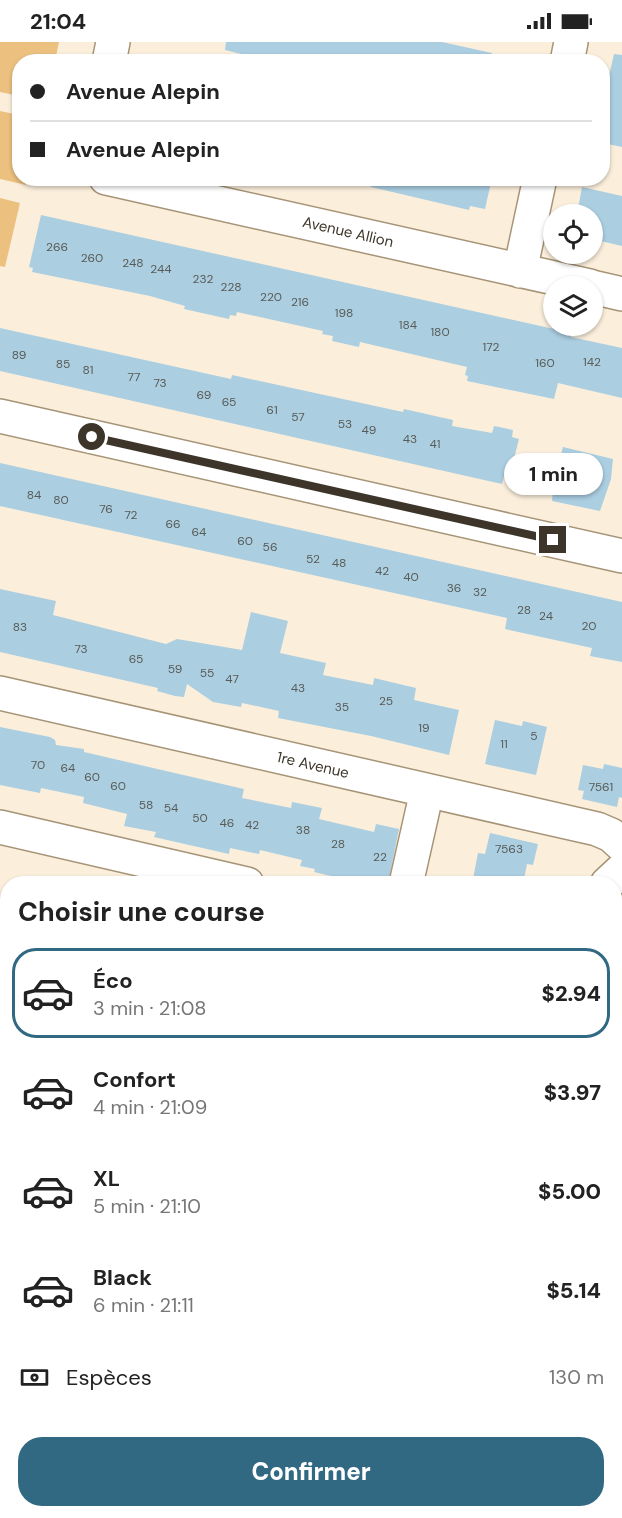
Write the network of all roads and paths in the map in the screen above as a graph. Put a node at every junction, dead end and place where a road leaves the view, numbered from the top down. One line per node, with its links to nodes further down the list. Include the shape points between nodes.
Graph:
1 (142, 186): 3 (street, Avenue Allion)
2 (538, 186): 3 (street)
3 (520, 271): 4 (street, Avenue Allion)
4 (543, 276)
5 (603, 290): 6 (street, Avenue Allion)
6 (622, 294)
7 (0, 416): 8 (street)
8 (622, 556)
9 (0, 693): 10 (street, 1re Avenue)
10 (427, 791): 12 (street, 1re Avenue, via 597,829); 14 (street)
11 (0, 827): 13 (street)
12 (622, 846)
13 (212, 876)
14 (408, 876)

